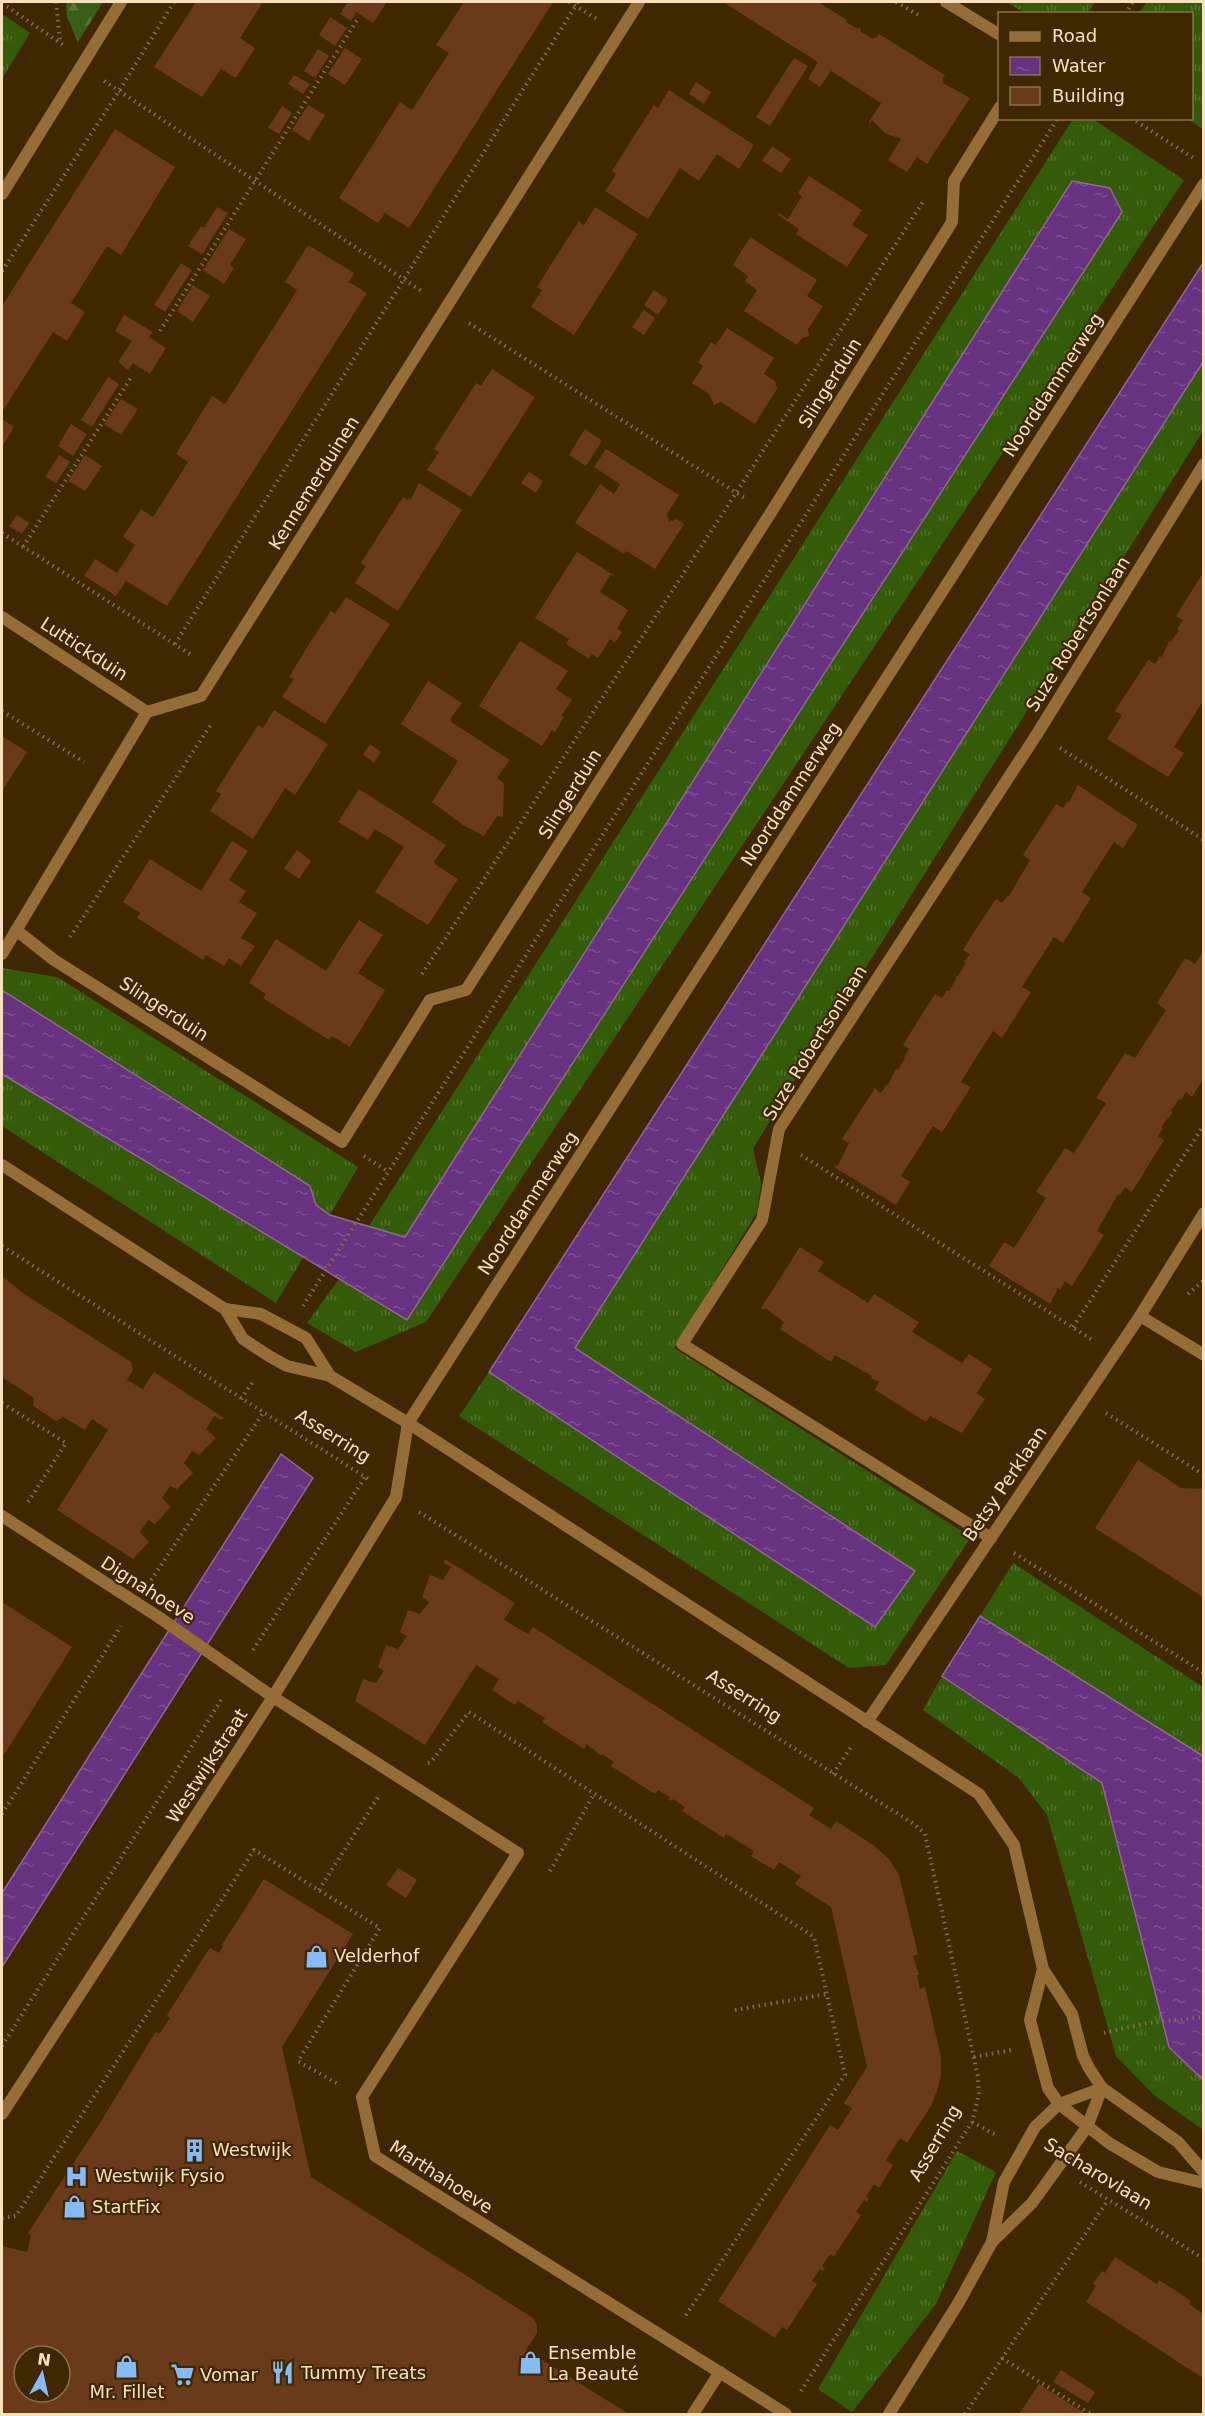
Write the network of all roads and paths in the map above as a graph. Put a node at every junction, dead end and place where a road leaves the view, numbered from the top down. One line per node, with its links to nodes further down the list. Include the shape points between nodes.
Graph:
1 (56, 2): 7 (path, via 60,42)
2 (121, 2): 16 (street)
3 (174, 2): 17 (path)
4 (578, 2): 24 (path)
5 (639, 2): 25 (street, Kennemerduinen)
6 (946, 2): 9 (street)
7 (2, 3)
8 (359, 17): 18 (path)
9 (998, 34)
10 (998, 109): 14 (street, Slingerduin)
11 (1057, 120): 41 (path)
12 (1134, 120): 13 (path)
13 (1203, 164)
14 (954, 181): 34 (street, Slingerduin, via 952,222 738,564 466,990 430,1000 342,1142); 35 (path, via 932,188)
15 (1203, 184): 50 (street, Noorddammerweg)
16 (2, 194)
17 (2, 271)
18 (160, 331)
19 (132, 376): 22 (path)
20 (1203, 464): 29 (street, Suze Robertsonlaan)
21 (2, 533): 22 (path)
22 (23, 547): 24 (path)
23 (2, 617): 28 (street, Luttickduin)
24 (175, 644): 25 (path)
25 (217, 671): 26 (street, Kennemerduinen)
26 (201, 696): 28 (street); 34 (path, via 215,718)
27 (2, 711): 30 (path)
28 (147, 712): 30 (street)
29 (1037, 734): 31 (path); 37 (street, Suze Robertsonlaan, via 778,1129)
30 (108, 776): 32 (street)
31 (1203, 840)
32 (16, 930): 33 (street); 34 (street, Slingerduin)
33 (2, 954)
34 (54, 960)
35 (418, 981)
36 (1203, 1125): 44 (path)
37 (777, 1139): 44 (path); 56 (street, Suze Robertsonlaan, via 762,1220 682,1344)
38 (2, 1165): 42 (street)
39 (1203, 1213): 43 (street, Betsy Perklaan)
40 (2, 1246): 52 (path, Asserring)
41 (315, 1290)
42 (225, 1309): 47 (street, via 243,1338 287,1366); 47 (street, via 261,1314 306,1338)
43 (1140, 1316): 45 (street, Betsy Perklaan); 46 (street)
44 (1073, 1327): 45 (path)
45 (1115, 1353): 56 (street, Betsy Perklaan)
46 (1203, 1355)
47 (330, 1376): 50 (street)
48 (2, 1403): 55 (path, via 66,1443)
49 (1100, 1409): 51 (path)
50 (408, 1423): 53 (street, Westwijkstraat); 60 (street)
51 (1203, 1475)
52 (365, 1477): 53 (path, Asserring); 57 (path, Westwijkstraat)
53 (396, 1497): 59 (street, Westwijkstraat); 62 (path, Asserring)
54 (2, 1516): 55 (street, Dignahoeve)
55 (13, 1524): 57 (street, Dignahoeve)
56 (991, 1538): 58 (path); 60 (street, Betsy Perklaan)
57 (239, 1671): 59 (street, Dignahoeve); 71 (path, Westwijkstraat)
58 (1203, 1673)
59 (273, 1697): 61 (street); 75 (street, Westwijkstraat)
60 (867, 1722): 62 (path); 66 (street, via 979,1794 1014,1845)
61 (393, 1773): 63 (path, via 431,1762 469,1712); 65 (path); 73 (street, via 518,1853)
62 (833, 1774): 76 (path, Asserring, via 925,1834 978,2077 979,2094)
63 (594, 1794): 64 (path); 67 (path, via 814,1937)
64 (550, 1871)
65 (319, 1890): 73 (path, via 380,1928 298,2061); 83 (path, via 254,1850 16,2216)
66 (1043, 1969): 72 (street, via 1072,2014 1083,2056); 74 (street, via 1030,2020 1048,2088)
67 (827, 1994): 68 (path); 86 (path, via 845,2075)
68 (735, 2010)
69 (1203, 2017): 70 (path)
70 (1142, 2024)
71 (2, 2046)
72 (1102, 2088): 74 (street); 77 (street); 80 (street, via 1178,2142)
73 (362, 2097): 86 (street, Marthahoeve, via 375,2156)
74 (1059, 2104): 77 (street, Sacharovlaan); 78 (street, via 1035,2127)
75 (2, 2114)
76 (972, 2122): 78 (path, Sacharovlaan); 89 (path, Asserring)
77 (1087, 2127): 79 (street); 81 (street, Sacharovlaan, via 1158,2172)
78 (1023, 2149): 84 (street, via 1004,2182)
79 (1057, 2168): 82 (path, Sacharovlaan); 84 (street, via 1032,2203)
80 (1203, 2172)
81 (1203, 2183)
82 (1108, 2200): 85 (path, Sacharovlaan); 87 (path)
83 (2, 2218)
84 (992, 2241): 92 (street)
85 (1203, 2259)
86 (669, 2341): 88 (street, Marthahoeve)
87 (1002, 2358): 93 (path); 94 (path)
88 (720, 2372): 90 (street); 91 (street, Marthahoeve)
89 (799, 2394)
90 (693, 2415)
91 (786, 2415)
92 (889, 2415)
93 (965, 2415)
94 (1091, 2415)

